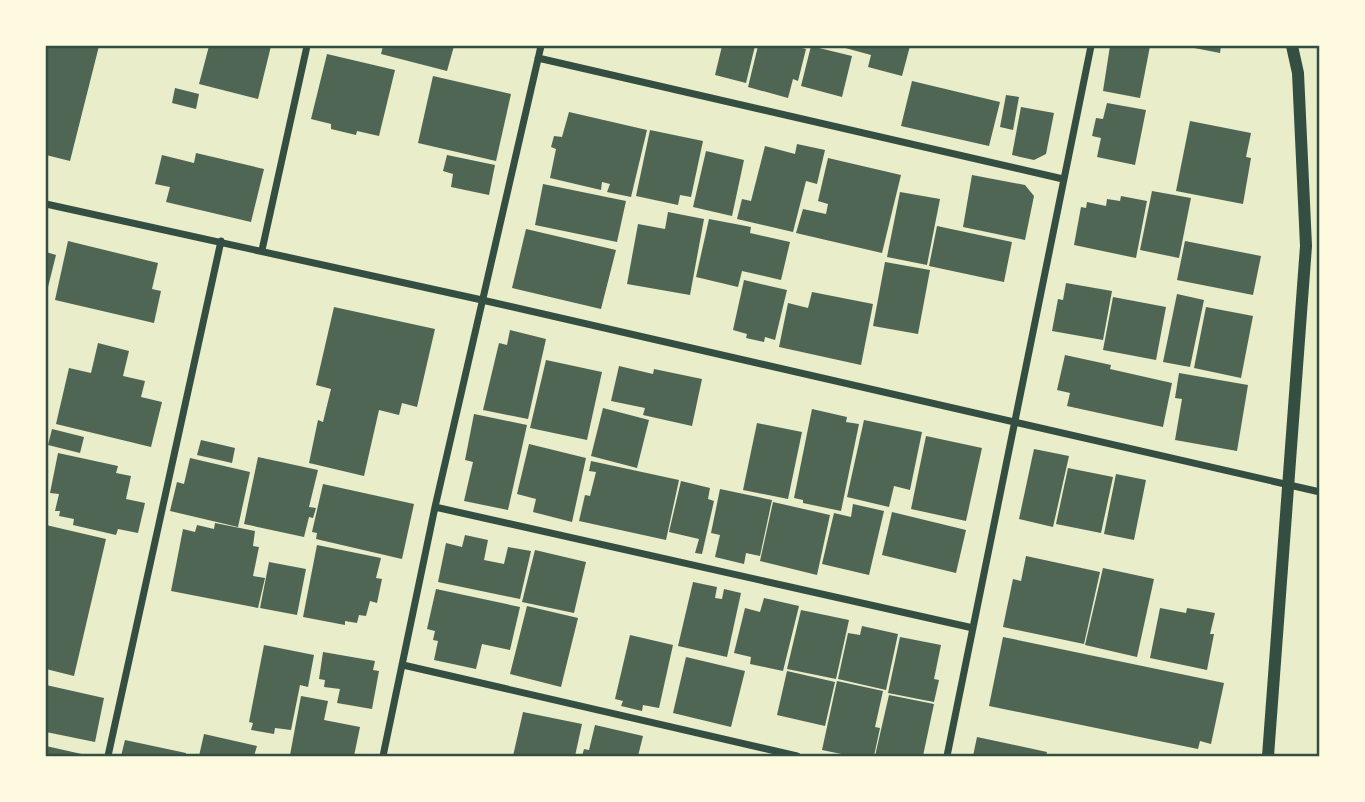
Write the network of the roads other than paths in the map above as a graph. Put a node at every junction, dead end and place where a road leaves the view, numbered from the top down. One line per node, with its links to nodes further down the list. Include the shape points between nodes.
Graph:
1 (307, 46): 9 (street)
2 (541, 46): 5 (street)
3 (1091, 46): 6 (street)
4 (1292, 46): 12 (street, via 1298,73 1306,246)
5 (538, 58): 6 (street); 10 (street)
6 (1063, 179): 11 (street)
7 (46, 204): 8 (street)
8 (221, 241): 9 (street); 17 (street)
9 (262, 250): 10 (street)
10 (482, 300): 11 (street); 14 (street)
11 (1015, 420): 12 (street); 15 (street)
12 (1289, 485): 13 (street); 21 (street)
13 (1320, 492)
14 (435, 507): 15 (street); 16 (street)
15 (973, 628): 20 (street)
16 (403, 665): 18 (street); 19 (street)
17 (108, 757)
18 (383, 757)
19 (797, 757)
20 (947, 757)
21 (1268, 757)

